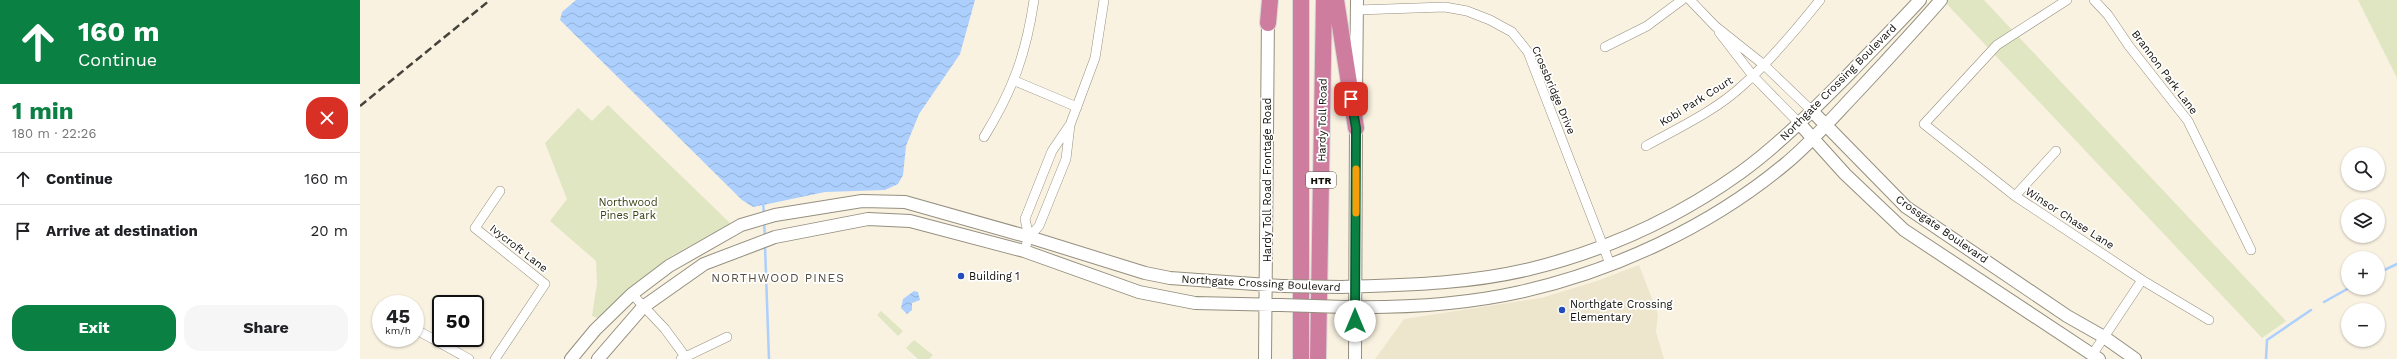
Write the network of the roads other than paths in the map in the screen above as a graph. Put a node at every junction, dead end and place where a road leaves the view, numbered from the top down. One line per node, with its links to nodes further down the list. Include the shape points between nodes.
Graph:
1 (1034, 0): 22 (street, via 1029,30)
2 (1104, 0): 23 (street, via 1094,58)
3 (1269, 0): 17 (highway)
4 (1301, 0): 68 (highway, Hardy Toll Road / HTR)
5 (1324, 0): 69 (highway, Hardy Toll Road / HTR)
6 (1336, 0): 28 (highway)
7 (1682, 0): 19 (street, via 1646,26)
8 (1690, 0): 18 (street, Crossgate Boulevard)
9 (1820, 0): 20 (street, Kobi Park Court)
10 (1920, 0): 15 (street, Northgate Crossing Boulevard)
11 (1941, 0): 16 (street, Northgate Crossing Boulevard)
12 (2067, 0): 35 (street, Winsor Chase Lane, via 1997,45 1924,124)
13 (2094, 0): 41 (street, Brannon Park Lane, via 2188,122)
14 (1357, 5): 28 (street); 40 (street, Crossbridge Drive, via 1467,11 1512,32 1528,52)
15 (1909, 12): 16 (street); 24 (street, Northgate Crossing Boulevard)
16 (1921, 22): 27 (street, Northgate Crossing Boulevard)
17 (1268, 23): 48 (street, Hardy Toll Road Frontage Road)
18 (1715, 26): 20 (street, Crossgate Boulevard); 21 (street, Crossgate Boulevard)
19 (1605, 48)
20 (1764, 65): 21 (street, Kobi Park Court); 24 (street, Crossgate Boulevard)
21 (1753, 76): 25 (street, Crossgate Boulevard); 31 (street, Kobi Park Court, via 1742,87 1695,119)
22 (1015, 80): 23 (street); 29 (street)
23 (1077, 107): 26 (street)
24 (1812, 111): 25 (street, Northgate Crossing Boulevard); 27 (street, Crossgate Boulevard)
25 (1799, 123): 30 (street, Crossgate Boulevard); 33 (street, Northgate Crossing Boulevard, via 1770,149)
26 (1070, 125): 39 (street, via 1066,159 1038,226); 39 (street, via 1052,151 1025,219)
27 (1826, 126): 30 (street, Northgate Crossing Boulevard); 37 (street, Crossgate Boulevard)
28 (1356, 128): 49 (street)
29 (984, 137)
30 (1812, 138): 36 (street, Northgate Crossing Boulevard, via 1784,165); 38 (street, Crossgate Boulevard, via 1845,174)
31 (1646, 146)
32 (2056, 151): 35 (street)
33 (1721, 185): 36 (street); 40 (street, Northgate Crossing Boulevard, via 1649,226)
34 (500, 191): 64 (street, Ivycroft Lane, via 475,228 545,284)
35 (2015, 196): 47 (street, Winsor Chase Lane)
36 (1733, 202): 43 (street, Northgate Crossing Boulevard, via 1674,236)
37 (1906, 207): 38 (street); 45 (street, Crossgate Boulevard)
38 (1895, 221): 50 (street, Crossgate Boulevard, via 1904,230)
39 (1028, 236): 42 (street); 44 (street, Northgate Crossing Boulevard); 52 (street, Northgate Crossing Boulevard, via 905,202 862,201 775,215 741,225 674,263)
40 (1604, 246): 43 (street, Crossbridge Drive); 46 (street, Northgate Crossing Boulevard, via 1530,269)
41 (2251, 250)
42 (1024, 251): 51 (street, Northgate Crossing Boulevard); 55 (street, Northgate Crossing Boulevard, via 910,221 879,219 848,222 775,237 704,264)
43 (1610, 264): 53 (street, Northgate Crossing Boulevard, via 1519,292)
44 (1145, 273): 48 (street, Northgate Crossing Boulevard, via 1170,278); 51 (street)
45 (2004, 273): 50 (street); 60 (street, Crossgate Boulevard, via 2067,316)
46 (1477, 278): 49 (street, Northgate Crossing Boulevard, via 1431,284); 53 (street)
47 (2142, 280): 57 (street, Winsor Chase Lane); 60 (street)
48 (1266, 285): 49 (street, Northgate Crossing Boulevard, bridge); 54 (street, Hardy Toll Road Frontage Road)
49 (1355, 287): 56 (street)
50 (1992, 288): 61 (street, Crossgate Boulevard)
51 (1139, 292): 54 (street, Northgate Crossing Boulevard, via 1195,303)
52 (632, 294): 55 (street); 65 (street, Northgate Crossing Boulevard, via 595,330)
53 (1478, 299): 56 (street, Northgate Crossing Boulevard)
54 (1266, 304): 56 (street, Northgate Crossing Boulevard, bridge); 67 (street, Hardy Toll Road Frontage Road)
55 (643, 307): 62 (street, via 665,329); 66 (street, Northgate Crossing Boulevard)
56 (1350, 307): 70 (street)
57 (2209, 320)
58 (424, 334): 63 (street)
59 (727, 337): 62 (street)
60 (2104, 337): 61 (street); 71 (street, Crossgate Boulevard)
61 (2095, 357)
62 (684, 358)
63 (469, 359)
64 (495, 359)
65 (571, 359)
66 (598, 359)
67 (1265, 359)
68 (1301, 359)
69 (1318, 359)
70 (1355, 359)
71 (2135, 359)

